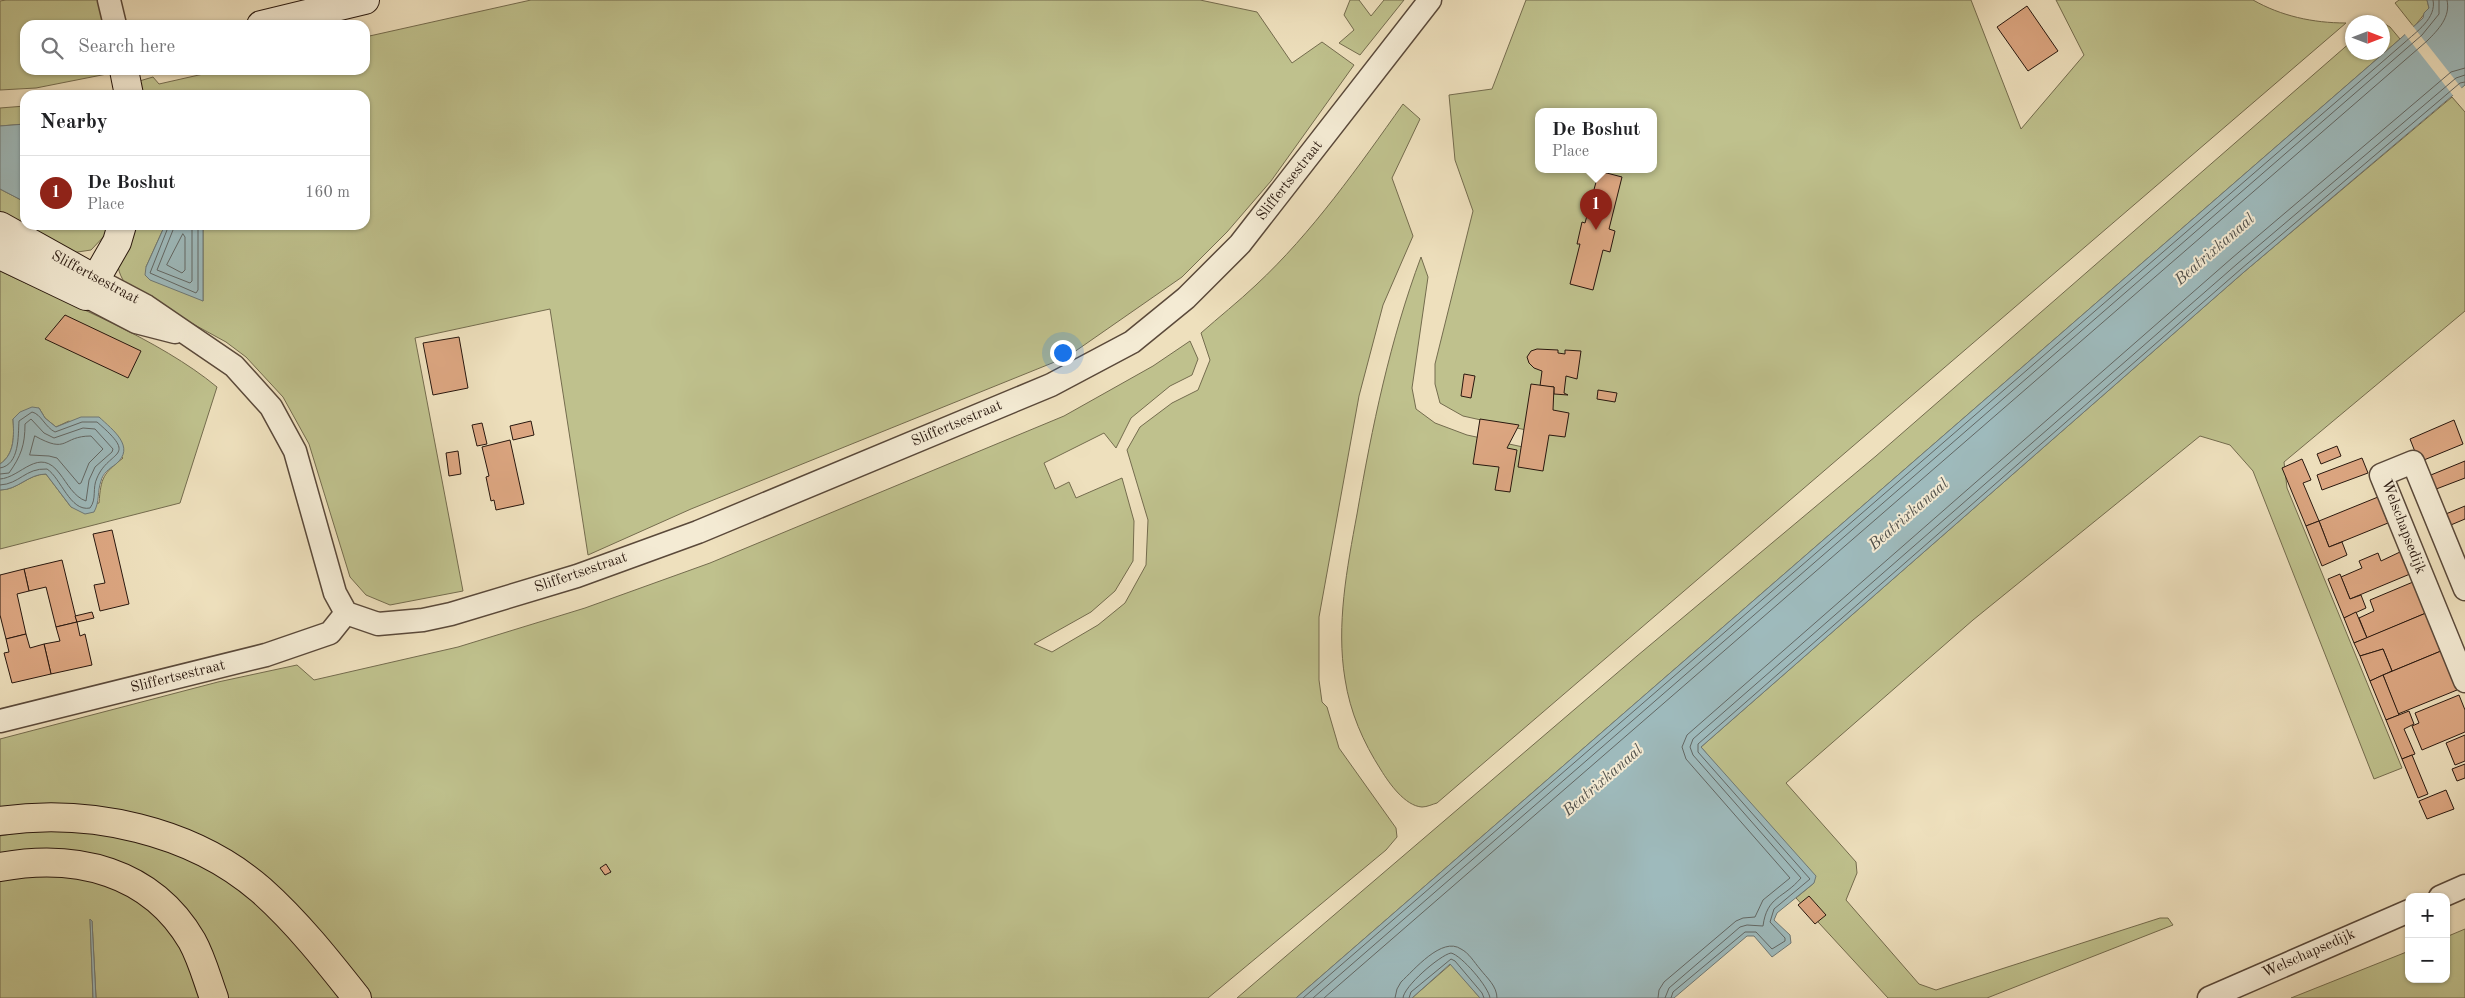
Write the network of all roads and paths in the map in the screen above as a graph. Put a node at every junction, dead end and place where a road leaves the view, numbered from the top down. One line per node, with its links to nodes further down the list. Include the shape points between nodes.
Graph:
1 (109, 0): 4 (street)
2 (1430, 0): 13 (street, Sliffertsestraat, via 1240,244 1186,298 1132,342 1051,385 698,532 577,576 423,620 378,624)
3 (354, 1): 5 (street)
4 (114, 20)
5 (280, 20)
6 (125, 75): 7 (street)
7 (128, 90)
8 (0, 226): 11 (street, Sliffertsestraat)
9 (121, 230): 11 (street)
10 (0, 255): 11 (street, Sliffertsestraat)
11 (91, 288): 13 (street, Sliffertsestraat, via 136,322 188,336 234,366 271,407 295,450 335,593)
12 (2465, 589): 14 (street, Welschapsedijk, via 2413,462 2381,475)
13 (346, 613): 15 (street, Sliffertsestraat, via 330,633 266,655)
14 (2465, 682)
15 (0, 721)
16 (0, 821): 22 (highway, via 36,818 104,822 160,835 201,852 243,876 266,894 315,946)
17 (0, 867): 21 (highway, via 42,863 92,867 148,890 173,914 192,942)
18 (2465, 886): 19 (street)
19 (2449, 893)
20 (2405, 913): 23 (street, Welschapsedijk)
21 (214, 998)
22 (357, 998)
23 (2209, 998)

